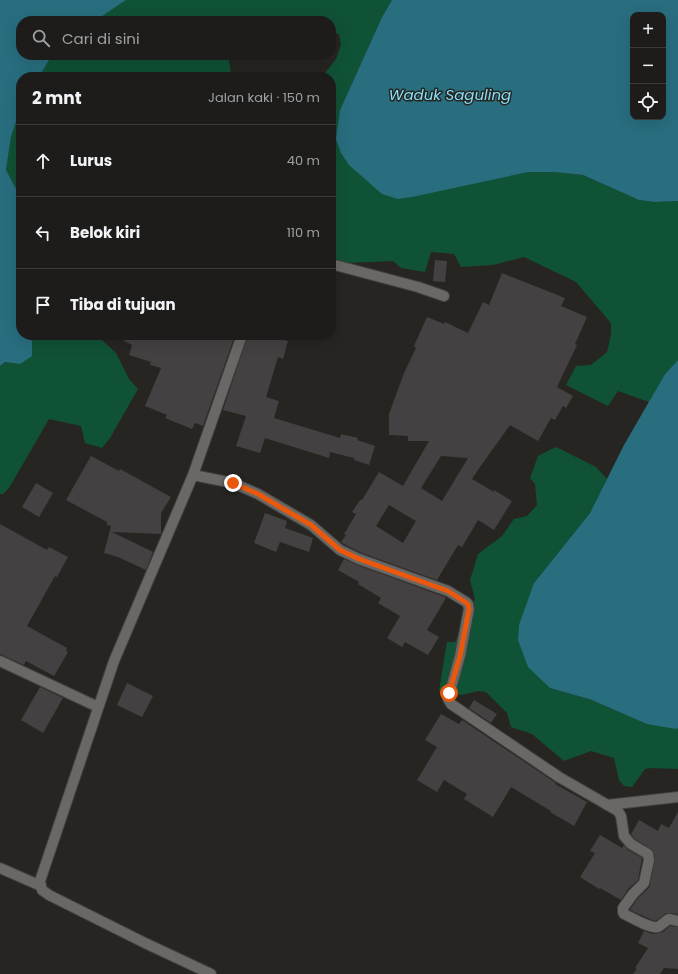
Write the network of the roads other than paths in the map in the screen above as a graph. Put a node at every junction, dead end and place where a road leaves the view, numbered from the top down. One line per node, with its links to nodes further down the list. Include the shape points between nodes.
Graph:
1 (336, 265): 2 (street)
2 (444, 296)
3 (240, 340): 4 (street)
4 (193, 475): 6 (street, via 114,661); 8 (street, via 233,483 251,491 311,525 340,550 448,591 466,602 469,609 448,699 451,704 559,777)
5 (0, 661): 6 (street)
6 (98, 707): 10 (street, via 40,881)
7 (678, 797): 8 (street)
8 (607, 804): 11 (street, via 621,816 624,836 631,844 648,854 649,860 644,883 623,908 624,914 653,927 660,926 668,919)
9 (0, 868): 10 (street)
10 (41, 886): 12 (street, via 49,895)
11 (678, 921)
12 (211, 974)

